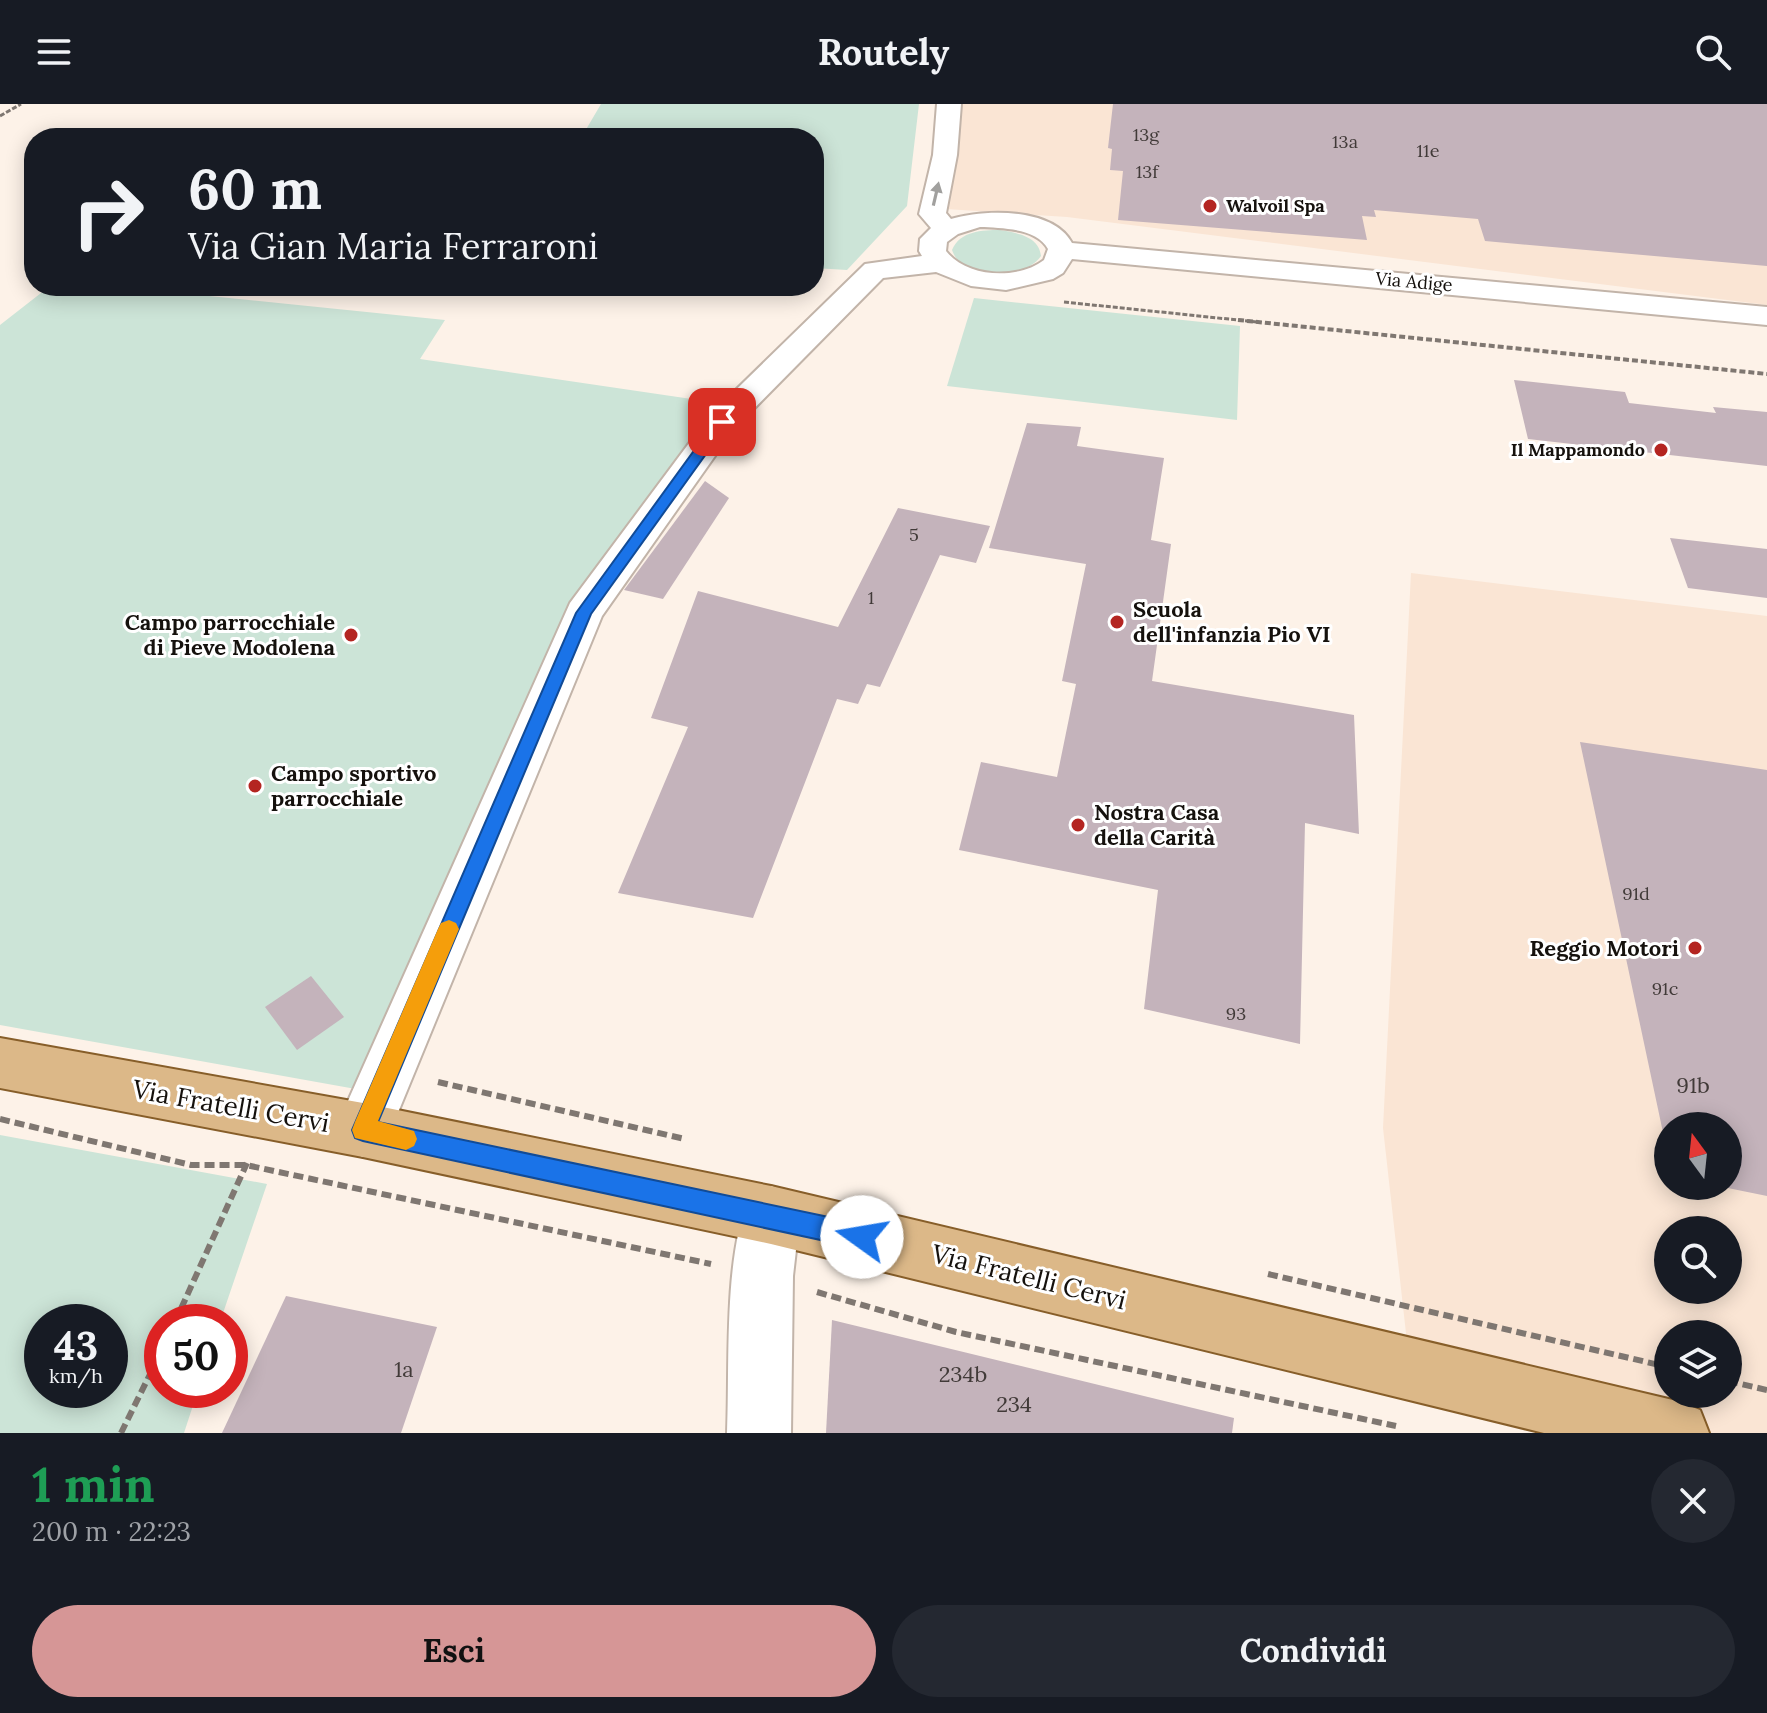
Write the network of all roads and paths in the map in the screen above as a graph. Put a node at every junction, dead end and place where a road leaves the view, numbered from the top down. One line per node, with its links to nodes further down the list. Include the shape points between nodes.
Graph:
1 (21, 104): 3 (path)
2 (949, 104): 4 (street, one-way to 2, via 932,214)
3 (0, 116)
4 (946, 229): 5 (street, via 979,219 1016,221 1046,231); 6 (street, via 931,245)
5 (1061, 250): 6 (street, via 1053,268 1005,282 967,277); 8 (street, Via Adige)
6 (939, 263): 12 (street, via 875,270 722,422 584,613)
7 (1058, 301): 9 (path)
8 (1767, 316)
9 (1767, 374)
10 (0, 1063): 11 (main road, Via Fratelli Cervi)
11 (269, 1115): 12 (main road, Via Fratelli Cervi); 14 (path)
12 (363, 1130): 13 (main road, Via Fratelli Cervi)
13 (771, 1215): 19 (street, via 763,1276); 20 (main road, Via Fratelli Cervi)
14 (183, 1304)
15 (1742, 1384): 17 (path)
16 (144, 1386): 18 (path)
17 (1767, 1390)
18 (121, 1433)
19 (759, 1433)
20 (1677, 1433)

